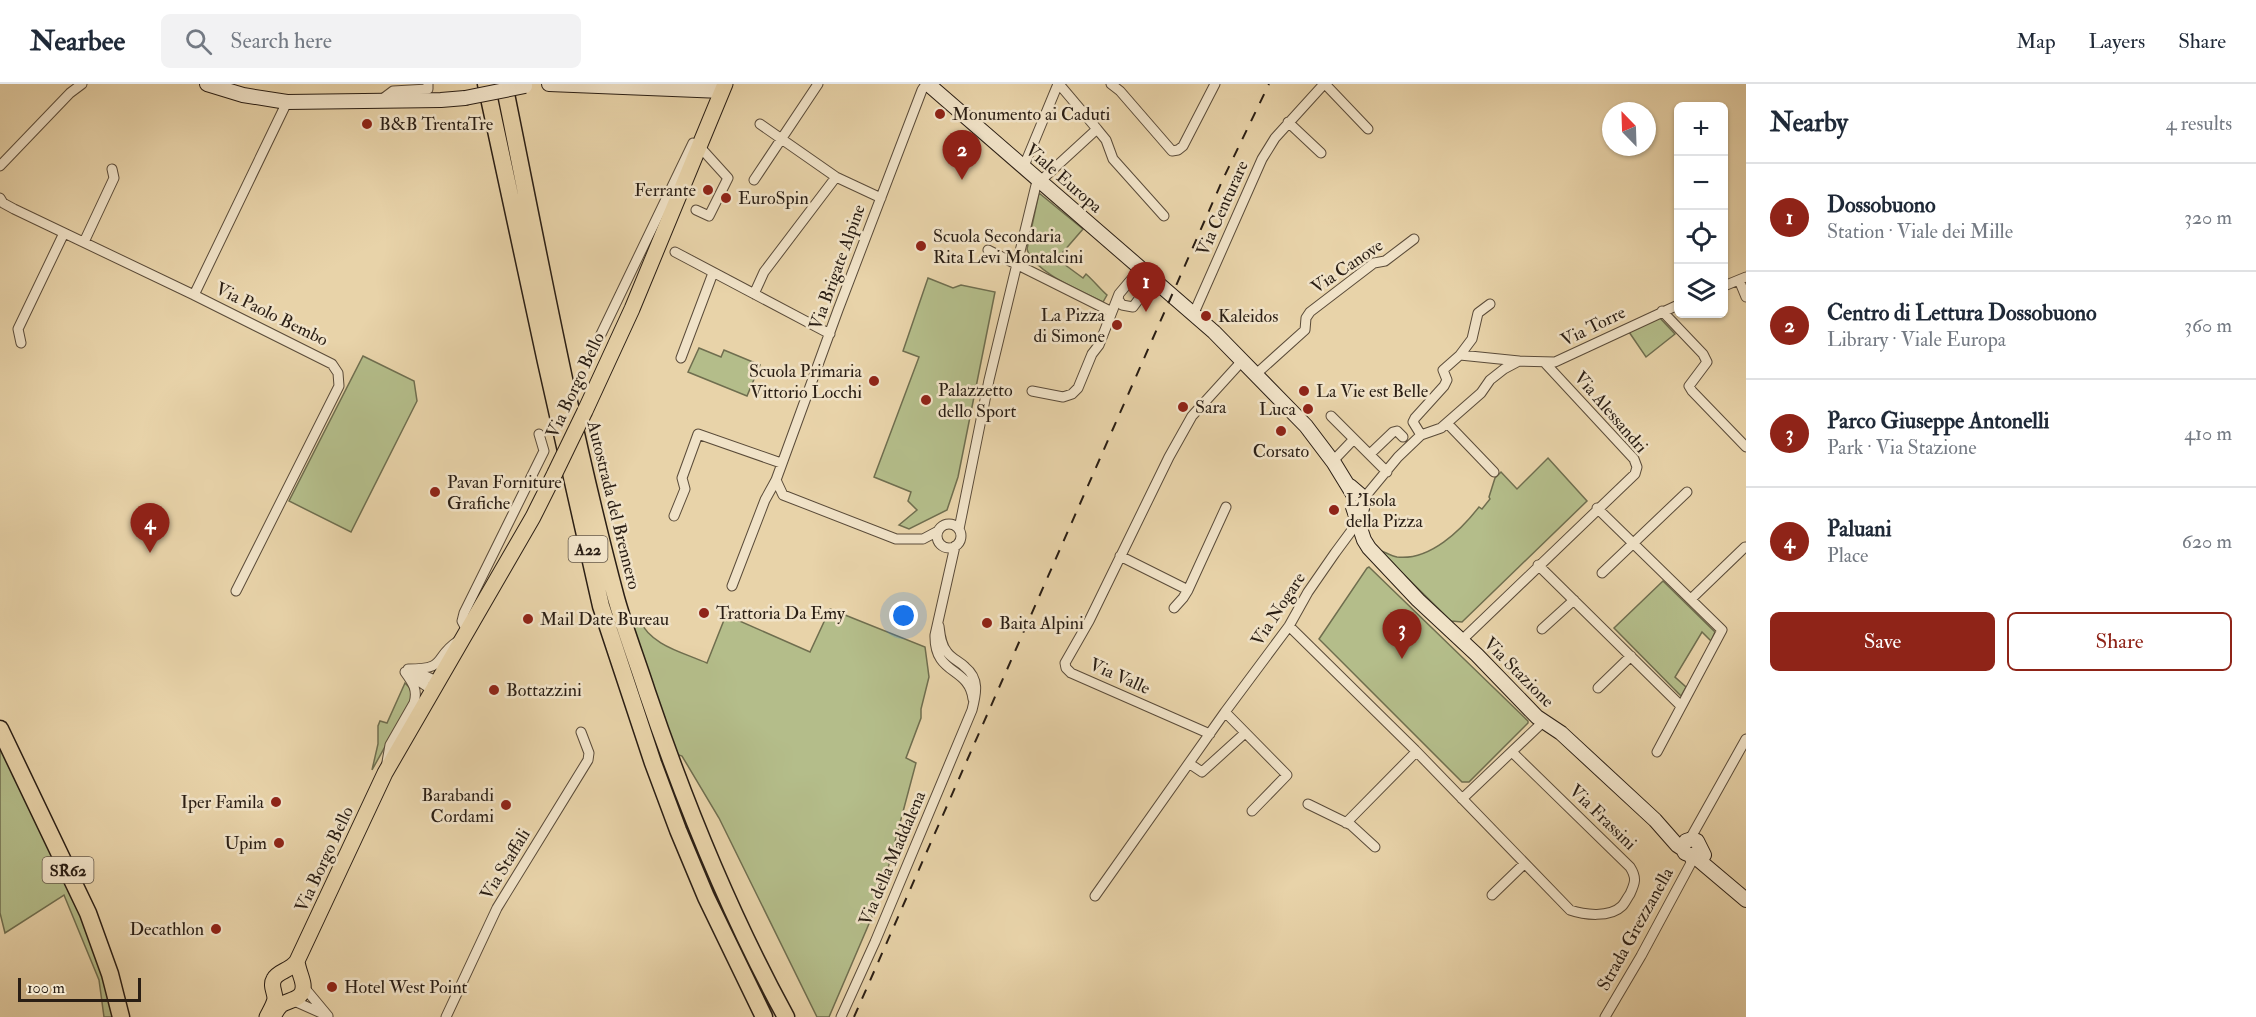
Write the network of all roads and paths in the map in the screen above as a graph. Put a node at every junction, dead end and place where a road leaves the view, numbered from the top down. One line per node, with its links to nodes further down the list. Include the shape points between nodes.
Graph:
1 (82, 84): 13 (street)
2 (207, 84): 14 (street)
3 (428, 84): 16 (street, via 428,89 393,91)
4 (486, 84): 143 (highway, Autostrada del Brennero / A22, via 601,606 678,830 710,907)
5 (504, 84): 144 (highway, Autostrada del Brennero / A22, via 571,413 617,600 696,826 724,895)
6 (549, 84): 15 (street); 16 (street, bridge, via 465,98)
7 (818, 84): 22 (street)
8 (927, 84): 26 (street, Viale Europa); 32 (street, Via Brigate Alpine)
9 (1059, 84): 20 (street); 26 (street)
10 (1111, 84): 11 (street, via 1172,151 1183,146)
11 (1215, 84)
12 (1324, 84): 18 (street, Via Centurare); 21 (street, Via Centurare)
13 (72, 89): 25 (street)
14 (244, 90): 17 (street)
15 (722, 91): 23 (main road, Via Borgo Bello)
16 (381, 100): 17 (street)
17 (287, 102): 48 (street, Via Paolo Bembo)
18 (1288, 122): 24 (street); 55 (street, Via Centurare, via 1262,159)
19 (760, 124): 22 (street)
20 (1097, 129): 30 (street); 34 (street, via 1113,159)
21 (1368, 129)
22 (783, 138): 28 (street); 29 (street)
23 (700, 144): 33 (street, via 728,178 709,216); 58 (street, Via Borgo Bello, via 693,143); 106 (main road, Via Borgo Bello, bridge, via 585,411 533,517)
24 (1321, 153)
25 (0, 166)
26 (1024, 166): 30 (street, Viale Europa)
27 (112, 169): 37 (street, via 114,178)
28 (836, 177): 32 (street); 46 (street, via 764,272)
29 (754, 180)
30 (1040, 181): 40 (street, Via della Maddalena, via 1036,184); 41 (street, Viale Europa)
31 (0, 198): 35 (street)
32 (881, 198): 56 (street, Via Brigate Alpine)
33 (696, 210)
34 (1164, 216)
35 (64, 233): 37 (street); 57 (street, via 18,329)
36 (1413, 239): 64 (street, Via Canove, via 1310,312 1305,330)
37 (84, 242): 48 (street)
38 (988, 250): 40 (street)
39 (675, 252): 42 (street)
40 (1018, 264): 54 (street); 83 (street, Via della Maddalena)
41 (1140, 269): 44 (street, Viale Europa); 47 (street)
42 (713, 273): 46 (street); 60 (street)
43 (1742, 278): 45 (street); 49 (street)
44 (1153, 280): 47 (street, via 1133,307 1122,305); 50 (street, Viale Europa)
45 (1728, 284)
46 (754, 294): 56 (street)
47 (1119, 294): 54 (street)
48 (194, 295): 100 (street, Via Paolo Bembo, via 332,364 339,379 332,403)
49 (1746, 297)
50 (1175, 299): 55 (street, Via Stazione)
51 (1490, 304): 59 (street, via 1478,313 1472,339)
52 (1674, 306): 53 (street, Via Torre)
53 (1662, 311): 63 (street, Via Torre, via 1567,357); 72 (street, via 1707,362 1689,386 1692,391)
54 (1112, 312): 65 (street, via 1072,394 1063,397)
55 (1194, 313): 61 (street, Via Stazione)
56 (830, 334): 75 (street, Via Brigate Alpine)
57 (21, 344)
58 (591, 355)
59 (1460, 355): 62 (street, Via Torre); 69 (street, via 1443,370 1447,380 1444,386 1413,422)
60 (681, 358)
61 (1242, 361): 64 (street, Via Stazione); 94 (street, Via Valle, via 1191,416)
62 (1519, 361): 63 (street, Via Torre); 67 (street, via 1490,380)
63 (1545, 363): 82 (street, Via Alessandri, via 1637,466 1635,474)
64 (1255, 375): 74 (street, Via Stazione, via 1306,426)
65 (1032, 391)
66 (1331, 416): 71 (street)
67 (1447, 423): 69 (street); 77 (street)
68 (539, 434): 106 (street, Via Borgo Bello, via 544,451 464,613)
69 (1421, 435): 76 (street)
70 (1403, 437): 73 (street, via 1393,432)
71 (1353, 440): 73 (street); 74 (street)
72 (1746, 447)
73 (1370, 454): 76 (street)
74 (1333, 460): 80 (street, Via Stazione)
75 (781, 463): 78 (street, Via Brigate Alpine); 84 (street, via 698,434)
76 (1387, 472): 80 (street)
77 (1494, 472)
78 (776, 480): 89 (street, via 783,495 791,499 896,539); 98 (street, Via Brigate Alpine)
79 (1687, 492): 90 (street)
80 (1357, 497): 86 (street, Via Stazione)
81 (1226, 507): 99 (street)
82 (1597, 508): 90 (street); 95 (street, Via Alessandri)
83 (962, 509): 85 (street); 87 (street, Via della Maddalena)
84 (674, 516)
85 (948, 524): 87 (street); 88 (street)
86 (1359, 525): 104 (street, Via Nogare, via 1344,540); 107 (street, Via Stazione, via 1375,555)
87 (958, 529): 92 (street, Via della Maddalena, via 960,541)
88 (938, 531): 89 (street); 91 (street, Via della Maddalena)
89 (926, 538): 91 (street)
90 (1634, 543): 97 (street); 101 (street)
91 (941, 544): 92 (street); 96 (street, Via della Maddalena)
92 (955, 546): 96 (street, Via della Maddalena)
93 (1744, 547): 101 (street)
94 (1119, 556): 99 (street); 118 (street, Via Valle, via 1085,629 1065,660 1066,668)
95 (1538, 565): 102 (street); 107 (street, Via Alessandri)
96 (949, 567): 145 (street, Via della Maddalena, via 935,647 945,666 969,687 972,710)
97 (1602, 573)
98 (732, 586)
99 (1188, 590): 103 (street)
100 (236, 591)
101 (1691, 599): 112 (street, via 1722,630)
102 (1574, 600): 105 (street); 108 (street)
103 (1174, 608)
104 (1289, 626): 113 (street, Via Nogare); 120 (street, Via Frassini)
105 (1542, 629)
106 (466, 634): 109 (street, Via Borgo Bello, via 448,648 439,663); 110 (main road, Via Borgo Bello)
107 (1462, 640): 114 (street, Via Stazione)
108 (1631, 656): 111 (street); 112 (street)
109 (407, 670): 110 (street); 124 (street, Via Borgo Bello, via 416,695 390,745)
110 (435, 686): 124 (main road, Via Borgo Bello)
111 (1598, 688)
112 (1681, 706): 122 (street)
113 (1225, 712): 117 (street); 118 (street, Via Nogare)
114 (1543, 722): 121 (street); 130 (street, Via Stazione, via 1561,733 1667,833)
115 (0, 729): 139 (highway, SR62, via 88,913)
116 (581, 732): 142 (street, Via Staffali, via 588,760 497,908)
117 (1245, 733): 123 (street, via 1202,772); 127 (street, via 1287,775)
118 (1210, 734): 123 (street, Via Nogare)
119 (1745, 740): 130 (street, Strada Grezzanella, via 1740,759)
120 (1416, 752): 125 (street, Via Frassini); 128 (street)
121 (1512, 752): 125 (street); 131 (street, Via Frassini, via 1636,876 1623,906 1607,913 1581,914 1570,910)
122 (1657, 753)
123 (1190, 764): 133 (street, Via Nogare)
124 (385, 773): 135 (main road, Via Borgo Bello)
125 (1462, 799): 131 (street, Via Frassini)
126 (1308, 804): 128 (street)
127 (1252, 812)
128 (1346, 823): 129 (street)
129 (1375, 847)
130 (1691, 848): 134 (street); 146 (street, Strada Grezzanella, via 1691,863)
131 (1524, 864): 132 (street)
132 (1492, 895)
133 (1095, 896)
134 (1746, 900)
135 (297, 973): 136 (main road, Via Borgo Bello, via 282,972 274,979); 137 (main road, Via Borgo Bello, via 301,994); 138 (street)
136 (275, 995): 137 (main road); 140 (main road, Via Borgo Bello)
137 (292, 1001): 138 (street); 141 (main road, Via Borgo Bello)
138 (329, 1016)
139 (121, 1017)
140 (267, 1017)
141 (273, 1017)
142 (446, 1017)
143 (764, 1017)
144 (786, 1017)
145 (841, 1017)
146 (1605, 1017)

